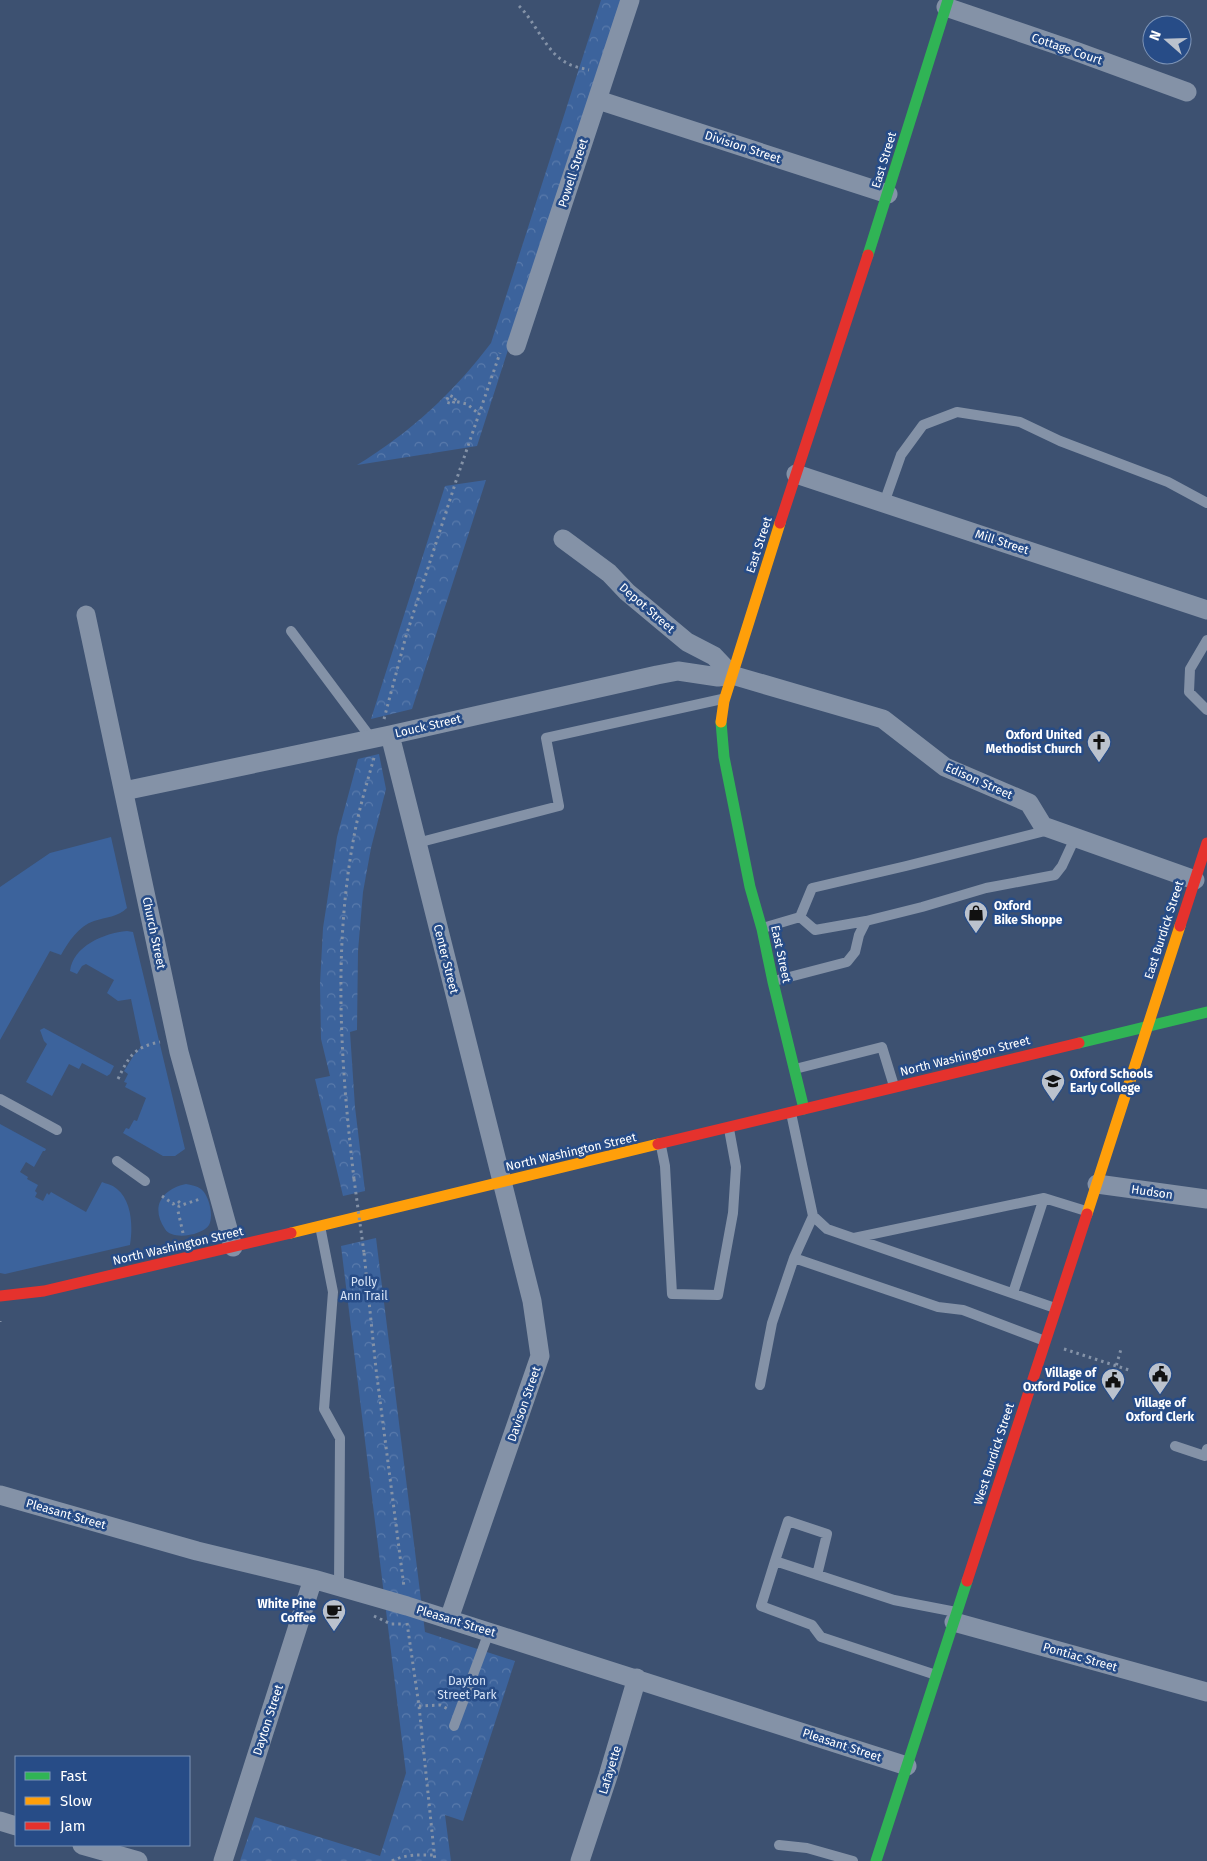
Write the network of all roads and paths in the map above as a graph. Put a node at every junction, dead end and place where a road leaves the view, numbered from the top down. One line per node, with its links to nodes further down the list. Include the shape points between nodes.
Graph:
1 (630, 0): 8 (street, Powell Street)
2 (947, 3): 7 (street, Cottage Court); 9 (street, East Street)
3 (519, 6): 5 (path, via 566,63)
4 (592, 62): 5 (path)
5 (590, 70): 6 (path)
6 (587, 79)
7 (1187, 92)
8 (598, 100): 9 (street, Division Street); 10 (street, Powell Street)
9 (888, 194): 13 (street, East Street)
10 (509, 346): 12 (path)
11 (454, 401): 12 (path, via 467,404)
12 (479, 414): 24 (path, via 406,636)
13 (796, 474): 14 (street, Mill Street); 21 (street, East Street)
14 (884, 503): 15 (lane, via 901,456 923,425 957,412 1020,422 1060,441 1168,482); 17 (street, Mill Street)
15 (1207, 503)
16 (563, 538): 21 (street, Depot Street, via 609,573 686,642 714,656)
17 (1207, 610)
18 (86, 615): 25 (street, Church Street)
19 (291, 631): 24 (lane)
20 (1207, 640): 23 (lane, via 1190,669 1189,692)
21 (732, 675): 22 (street, East Street); 24 (street, Louck Street, via 718,677 678,671); 26 (street, Edison Street, via 884,720 945,767 1029,803 1043,826)
22 (725, 698): 28 (lane, via 546,738 560,806); 33 (street, East Street, via 721,724 724,757 750,888)
23 (1207, 710)
24 (380, 737): 25 (street, Louck Street); 28 (street, Center Street); 79 (path, bridge, via 353,844 345,901 341,1012 343,1072 354,1179)
25 (124, 791): 61 (street, Church Street, via 179,1052)
26 (1052, 829): 27 (street, Edison Street); 31 (lane, via 812,888)
27 (1075, 838): 30 (street, Edison Street); 32 (lane, via 1055,874 986,888)
28 (417, 843): 49 (street, Center Street)
29 (1207, 843): 30 (street, East Burdick Street)
30 (1195, 880): 36 (street, East Burdick Street)
31 (800, 917): 32 (lane, via 815,930); 33 (lane)
32 (866, 921): 34 (lane, via 855,952 846,962)
33 (762, 929): 34 (street, East Street)
34 (773, 982): 38 (street, East Street)
35 (1207, 1012): 36 (street, North Washington Street)
36 (1148, 1026): 40 (street, North Washington Street); 50 (street, West Burdick Street)
37 (162, 1041): 39 (path, via 147,1044 130,1056)
38 (794, 1069): 40 (lane, via 882,1047); 42 (street, East Street)
39 (118, 1079)
40 (895, 1087): 42 (street, North Washington Street)
41 (0, 1099): 45 (lane)
42 (804, 1109): 43 (street, North Washington Street)
43 (791, 1112): 44 (street, North Washington Street); 57 (lane)
44 (729, 1128): 46 (street, North Washington Street); 46 (lane, via 736,1167 735,1185 718,1295 672,1294)
45 (57, 1130)
46 (661, 1144): 49 (street, North Washington Street)
47 (117, 1161): 48 (lane)
48 (145, 1181)
49 (501, 1183): 58 (street, North Washington Street); 81 (street, Davison Street, via 532,1301 540,1356)
50 (1097, 1184): 53 (street, Hudson); 56 (street, West Burdick Street)
51 (162, 1196): 55 (path, via 173,1204 178,1201)
52 (1044, 1198): 56 (lane); 60 (lane); 63 (lane)
53 (1207, 1199)
54 (200, 1200): 55 (path)
55 (182, 1205): 59 (path, via 178,1211)
56 (1088, 1212): 65 (street, West Burdick Street)
57 (813, 1216): 60 (lane, via 827,1229); 62 (lane)
58 (320, 1226): 61 (street, North Washington Street); 77 (lane, via 333,1292 324,1409 340,1438)
59 (183, 1233)
60 (853, 1238): 63 (lane)
61 (233, 1247): 64 (street, North Washington Street, via 44,1291)
62 (794, 1258): 66 (lane, via 938,1308 964,1310); 70 (lane, via 772,1324)
63 (1013, 1293): 65 (lane)
64 (0, 1296)
65 (1056, 1308): 66 (street, West Burdick Street)
66 (1046, 1341): 68 (path); 80 (street, West Burdick Street)
67 (1121, 1349): 69 (path)
68 (1132, 1371)
69 (1111, 1384)
70 (760, 1385)
71 (1176, 1446): 72 (lane, via 1204,1456)
72 (1207, 1449)
73 (0, 1495): 76 (street, Pleasant Street, via 198,1551)
74 (775, 1561): 75 (lane); 75 (lane, via 788,1521 827,1534); 84 (lane, via 761,1606 812,1625 821,1637)
75 (817, 1575): 80 (lane)
76 (313, 1579): 77 (street, Pleasant Street); 97 (street, Dayton Street)
77 (339, 1587): 79 (street, Pleasant Street)
78 (372, 1614): 79 (path, via 391,1624)
79 (407, 1615): 81 (street, Pleasant Street); 82 (path); 87 (path)
80 (955, 1617): 84 (street, West Burdick Street); 86 (street, Pontiac Street)
81 (450, 1619): 83 (street, Pleasant Street)
82 (416, 1627)
83 (489, 1632): 85 (street, Pleasant Street); 88 (lane)
84 (937, 1675): 90 (street, West Burdick Street)
85 (637, 1678): 90 (street, Pleasant Street); 100 (street, Lafayette)
86 (1207, 1692)
87 (419, 1706): 88 (path, via 440,1705); 95 (path)
88 (459, 1713): 89 (lane)
89 (454, 1726)
90 (907, 1766): 102 (street, West Burdick Street)
91 (0, 1821): 92 (street)
92 (15, 1826)
93 (779, 1845): 101 (lane, via 807,1848)
94 (86, 1846): 96 (street)
95 (434, 1855): 98 (path, via 408,1855); 99 (path)
96 (138, 1861)
97 (223, 1861)
98 (392, 1861)
99 (435, 1861)
100 (580, 1861)
101 (853, 1861)
102 (876, 1861)

